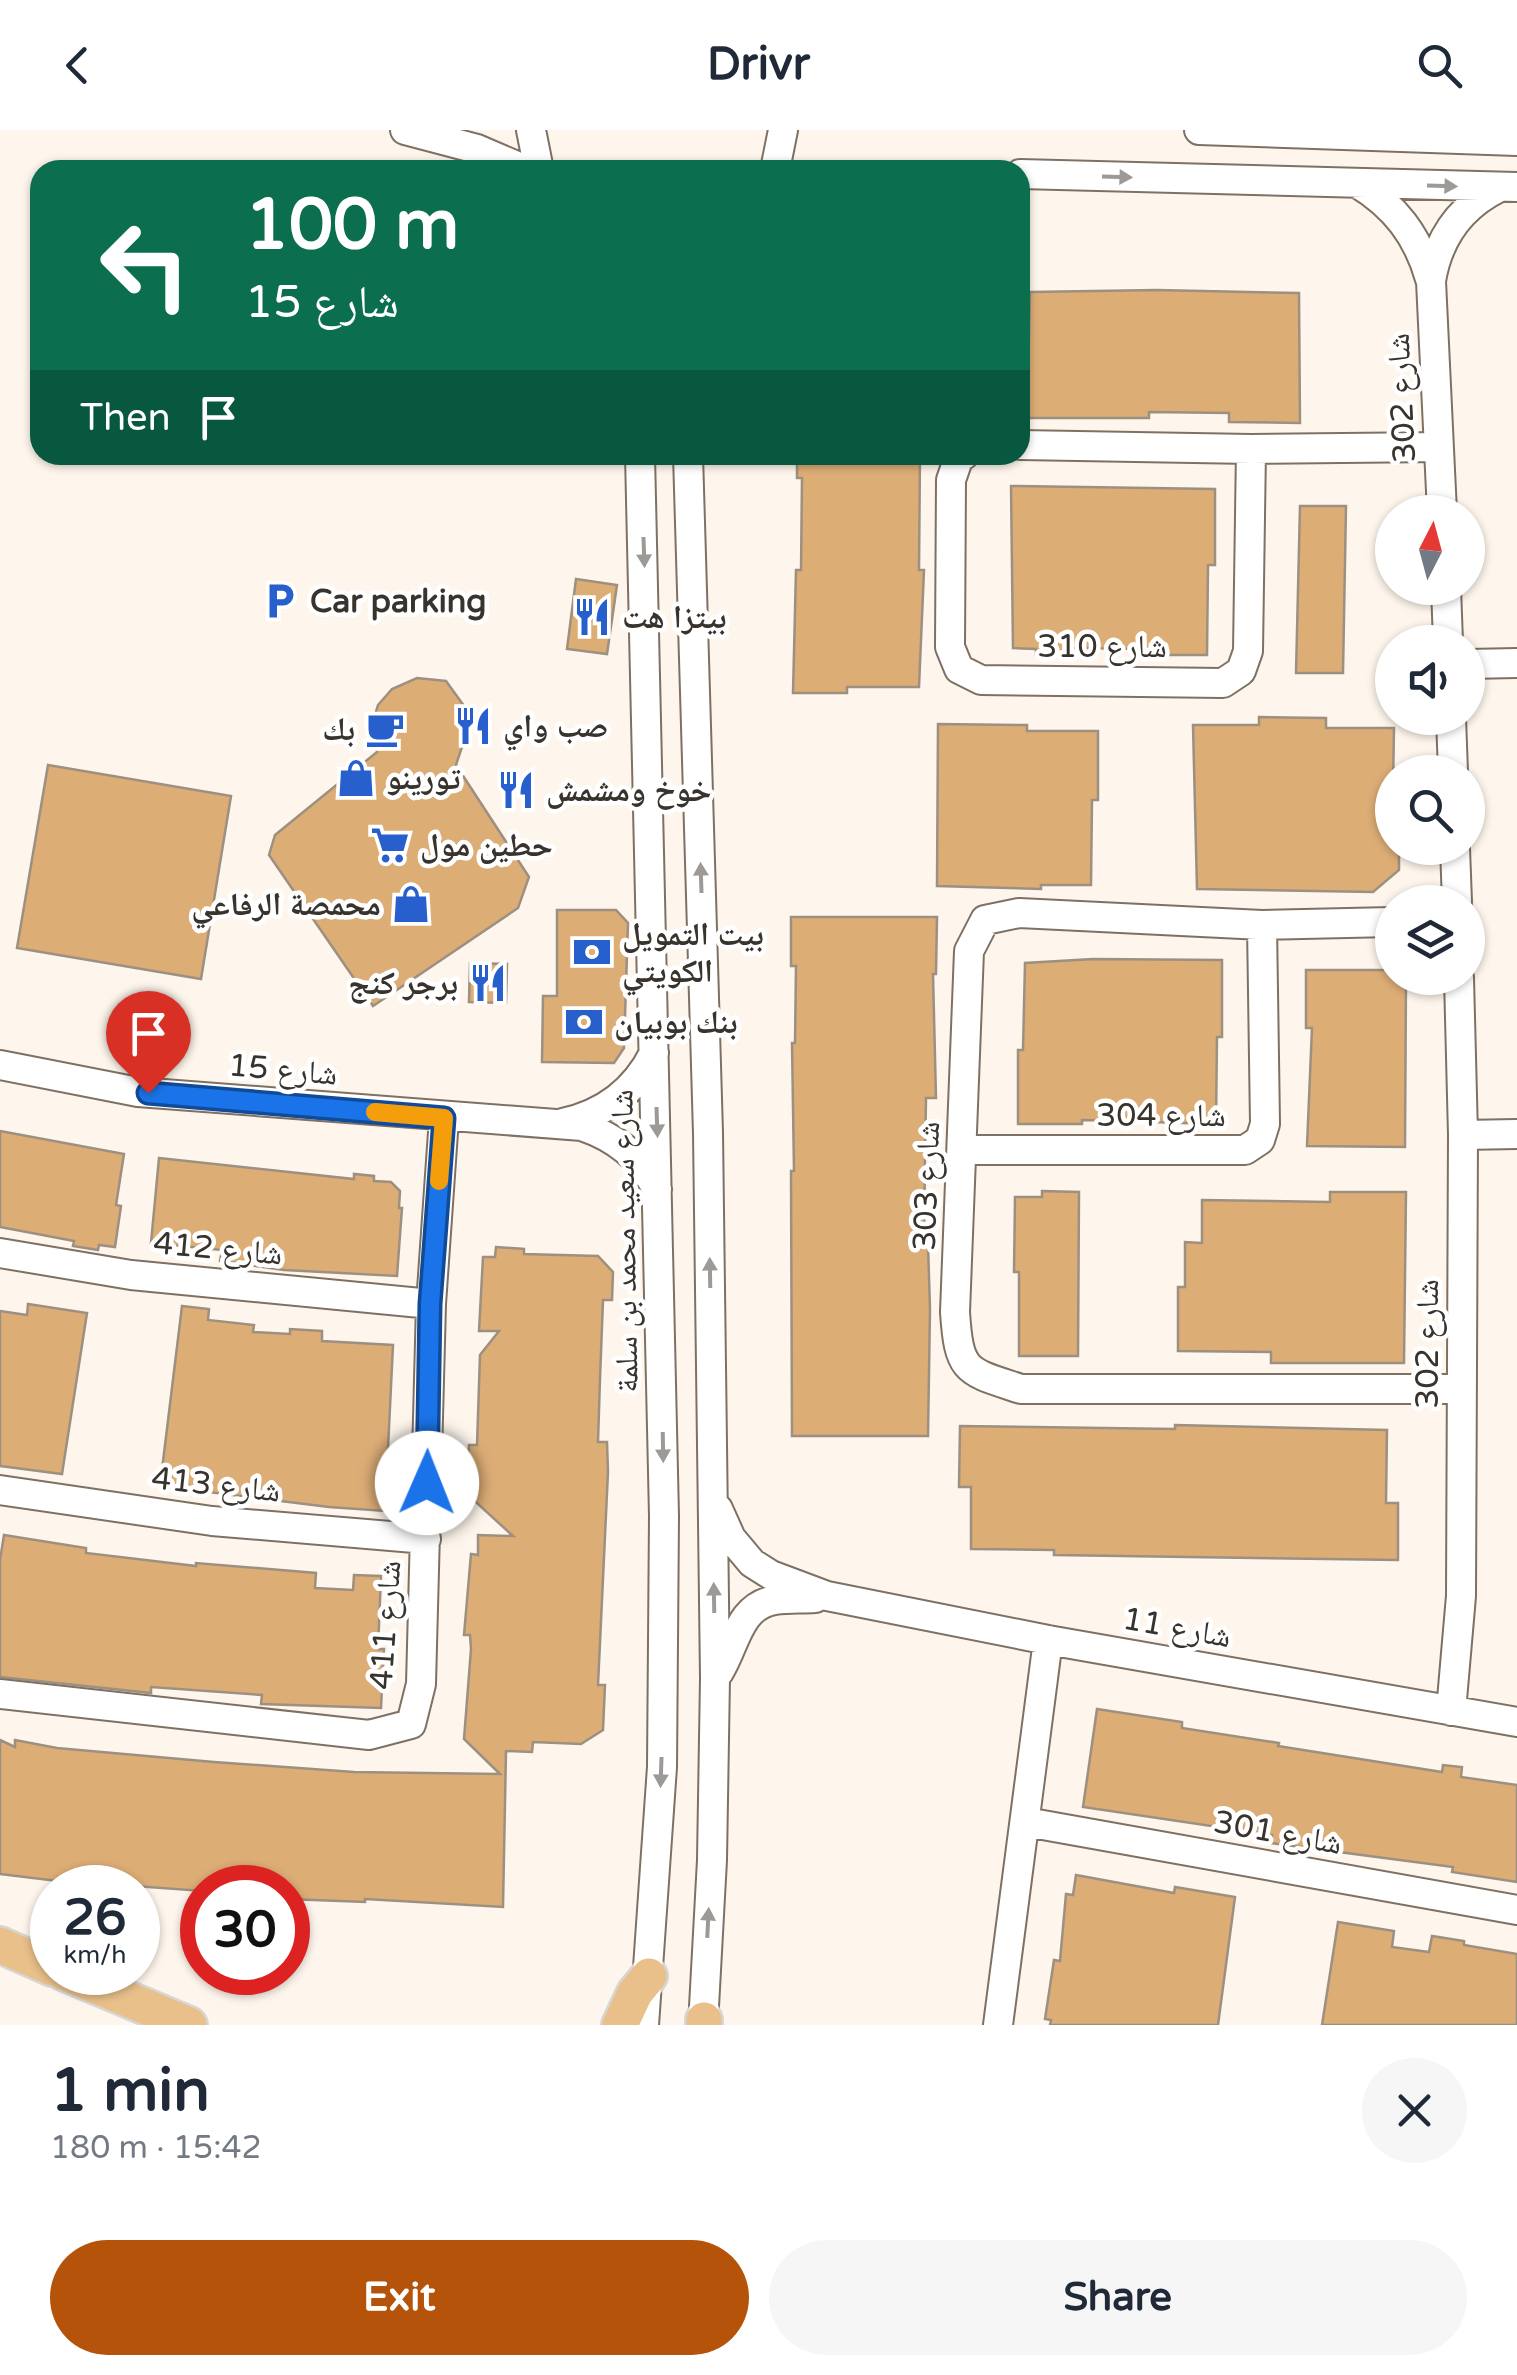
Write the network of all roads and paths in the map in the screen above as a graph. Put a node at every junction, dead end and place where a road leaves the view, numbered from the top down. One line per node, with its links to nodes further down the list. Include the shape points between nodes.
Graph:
1 (405, 130): 8 (street)
2 (531, 130): 9 (street)
3 (783, 130): 10 (street)
4 (1200, 130): 5 (street)
5 (1346, 132): 6 (street)
6 (1469, 135): 7 (street)
7 (1517, 141)
8 (503, 160)
9 (538, 160)
10 (778, 160)
11 (1030, 174): 12 (street, one-way to 12)
12 (1357, 183): 13 (street, one-way to 13); 14 (street, شارع 302, via 1409,229)
13 (1508, 187): 14 (street, شارع 302, via 1472,203 1451,227)
14 (1431, 281): 16 (street, شارع 302)
15 (1030, 445): 17 (street)
16 (1438, 448): 17 (street); 21 (street, شارع 302)
17 (1251, 449): 18 (street, شارع 310, via 1248,650 1242,671 1223,682 981,680 959,669 950,648 950,480)
18 (956, 465)
19 (641, 466): 20 (street); 27 (street, شارع سعيد محمد بن سلمة, one-way to 27)
20 (689, 467): 39 (street, one-way to 20)
21 (1441, 495)
22 (1517, 663): 23 (street)
23 (1485, 664)
24 (1375, 922): 25 (street, شارع 303)
25 (1262, 925): 33 (street, شارع 303, via 1019,913 985,920 969,951); 33 (street, شارع 304, via 1260,1140 1246,1150)
26 (1459, 995): 32 (street, شارع 302)
27 (654, 1053): 30 (street, شارع 15, via 610,1105); 34 (street, شارع سعيد محمد بن سلمة, one-way to 34)
28 (0, 1065): 29 (street, شارع 15, via 138,1092)
29 (444, 1118): 30 (street, شارع 15); 36 (street, شارع 411)
30 (562, 1124): 34 (street, شارع 15, via 602,1132 619,1143)
31 (1517, 1134): 32 (street)
32 (1463, 1135): 37 (street, شارع 302)
33 (963, 1150): 37 (street, شارع 303, via 956,1312 958,1349 974,1374 1020,1389)
34 (658, 1189): 51 (street, شارع سعيد محمد بن سلمة, one-way to 51, via 664,1646)
35 (0, 1252): 36 (street, شارع 412, via 131,1275)
36 (430, 1304): 40 (street, شارع 411)
37 (1462, 1389): 45 (street, شارع 302, via 1461,1596)
38 (0, 1490): 40 (street, شارع 413, via 212,1521)
39 (713, 1498): 41 (street, شارع 11, via 731,1538 752,1563); 43 (street, one-way to 39)
40 (426, 1538): 44 (street, شارع 411, via 421,1684 410,1724 369,1735)
41 (827, 1596): 42 (street, شارع 11); 43 (street, شارع 11, via 777,1599 753,1609)
42 (1048, 1640): 45 (street, شارع 11); 47 (street)
43 (715, 1678): 53 (street, one-way to 43)
44 (0, 1694)
45 (1451, 1711): 46 (street, شارع 11)
46 (1517, 1722)
47 (1026, 1822): 48 (street, شارع 301); 57 (street)
48 (1517, 1910)
49 (0, 1946): 50 (main road)
50 (30, 1959)
51 (649, 1976): 55 (main road); 56 (street, شارع سعيد محمد بن سلمة)
52 (118, 1995): 54 (main road)
53 (703, 2023)
54 (189, 2025)
55 (620, 2025)
56 (644, 2025)
57 (998, 2025)

